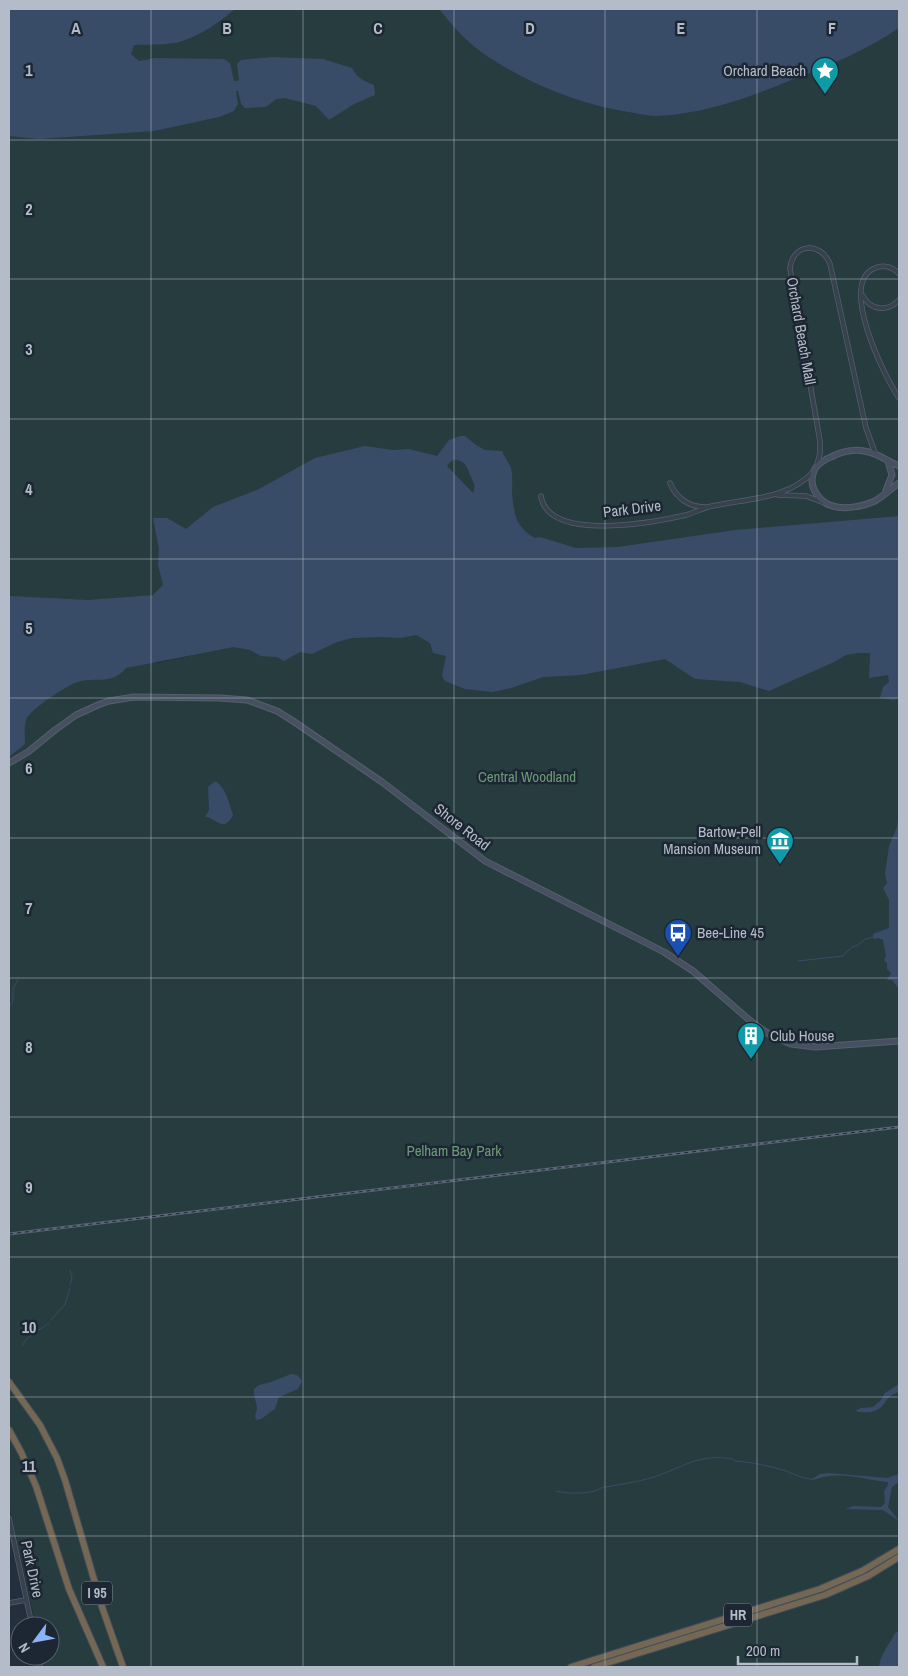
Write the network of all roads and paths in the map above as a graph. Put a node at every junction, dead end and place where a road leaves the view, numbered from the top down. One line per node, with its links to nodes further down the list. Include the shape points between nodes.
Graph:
1 (899, 274): 2 (street, via 886,266 873,268 864,276)
2 (861, 291): 3 (street, via 866,301 877,308 888,308); 4 (street, via 872,346)
3 (899, 300)
4 (899, 398)
5 (875, 453): 6 (main road, Park Drive); 8 (main road, Park Drive, via 844,452); 8 (street, Orchard Beach Mall, via 866,428 830,264 822,251 806,248 795,255 790,269 820,440)
6 (887, 460): 7 (main road, Park Drive); 12 (main road, via 892,478)
7 (899, 466)
8 (815, 469): 11 (street, Park Drive, via 797,486); 14 (main road, via 814,491)
9 (670, 483): 15 (street, Park Drive, via 683,501)
10 (899, 483): 12 (main road, Park Drive)
11 (773, 495): 14 (street, Park Drive, via 806,496); 15 (street, Park Drive)
12 (883, 495): 14 (main road, Park Drive, via 859,506)
13 (541, 496): 15 (street, Park Drive, via 545,508 554,516 597,526 624,525)
14 (832, 506)
15 (708, 508)
16 (9, 763): 17 (main road, Shore Road, via 67,721 109,701 134,697 247,700 293,721 382,782 485,861 679,960 739,1013 772,1036 808,1047)
17 (899, 1041)
18 (9, 1382): 28 (highway, I 95, via 40,1425 59,1465)
19 (9, 1430): 27 (highway, I 95, via 36,1486 69,1589)
20 (9, 1518): 21 (street, Park Drive)
21 (11, 1540): 24 (street, Park Drive)
22 (899, 1549): 29 (highway, HR, via 862,1571 820,1589)
23 (899, 1558): 30 (highway, HR, via 817,1598)
24 (26, 1600): 25 (street); 26 (street, Park Drive)
25 (9, 1603)
26 (30, 1616)
27 (103, 1667)
28 (123, 1667)
29 (570, 1667)
30 (594, 1667)

